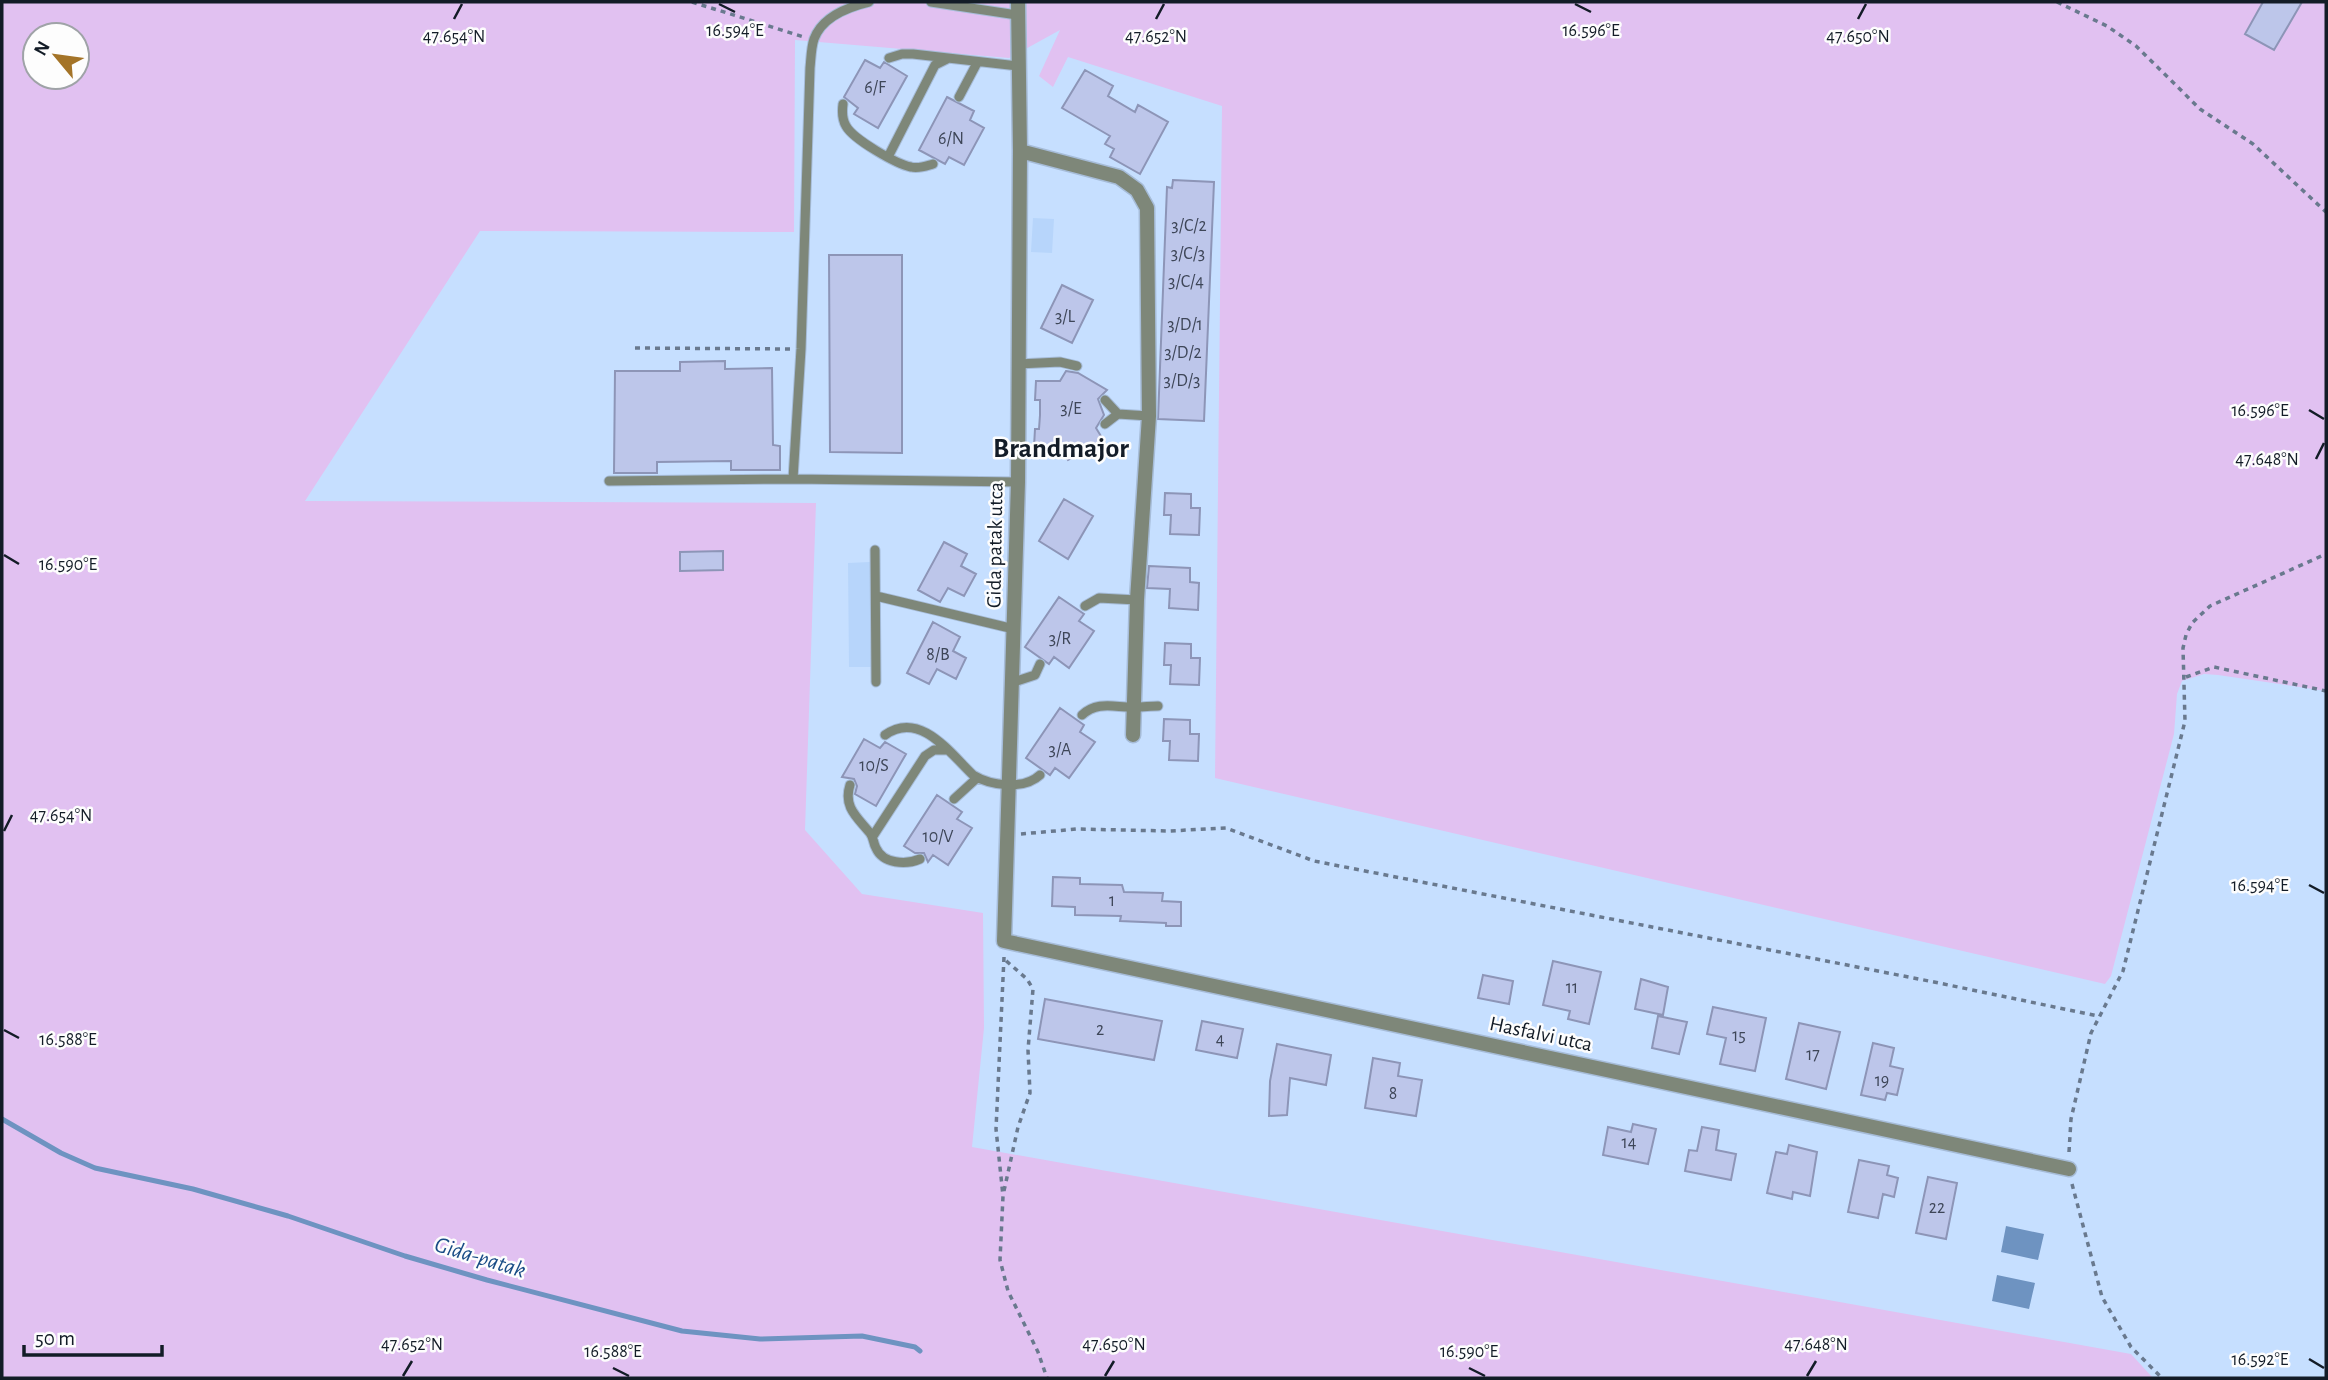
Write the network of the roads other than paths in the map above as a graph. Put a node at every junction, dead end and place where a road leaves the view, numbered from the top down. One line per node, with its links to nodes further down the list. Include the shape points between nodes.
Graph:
1 (869, 2): 19 (lane, via 822,24 814,40)
2 (931, 2): 3 (lane)
3 (1017, 8): 7 (street, Gida patak utca)
4 (889, 58): 5 (lane, via 902,54)
5 (947, 59): 6 (lane); 11 (lane, via 935,65)
6 (976, 62): 7 (lane); 8 (lane)
7 (1018, 66): 10 (street, Gida patak utca)
8 (959, 97)
9 (843, 104): 11 (lane, via 843,118 850,131)
10 (1020, 151): 13 (street, Gida patak utca); 17 (street, via 1119,177 1143,198 1147,208)
11 (888, 156): 12 (lane, via 911,167)
12 (933, 164)
13 (1018, 364): 14 (lane); 21 (street, Gida patak utca)
14 (1077, 366)
15 (1105, 400): 16 (lane)
16 (1118, 414): 17 (lane); 18 (lane)
17 (1149, 416): 24 (street)
18 (1105, 424)
19 (793, 479): 20 (lane); 21 (lane)
20 (609, 481)
21 (1018, 482): 26 (street, Gida patak utca)
22 (876, 550): 23 (lane)
23 (876, 596): 26 (lane); 28 (lane)
24 (1137, 600): 25 (lane, via 1099,598); 31 (street)
25 (1085, 606)
26 (1014, 629): 29 (street, Gida patak utca)
27 (1040, 664): 29 (lane, via 1035,674)
28 (876, 682)
29 (1013, 682): 39 (street, Gida patak utca)
30 (1158, 706): 31 (lane)
31 (1135, 707): 32 (lane, via 1101,705); 34 (street)
32 (1082, 715)
33 (885, 735): 35 (lane, via 921,729)
34 (1133, 735)
35 (946, 750): 37 (lane); 41 (lane, via 925,756)
36 (1040, 775): 39 (lane)
37 (977, 778): 39 (lane); 40 (lane)
38 (850, 785): 41 (lane, via 849,807)
39 (1009, 785): 43 (street, Gida patak utca)
40 (954, 799)
41 (873, 836): 42 (lane, via 876,850 885,858 908,863)
42 (920, 859)
43 (1004, 941): 44 (street, Hasfalvi utca)
44 (2069, 1169)

